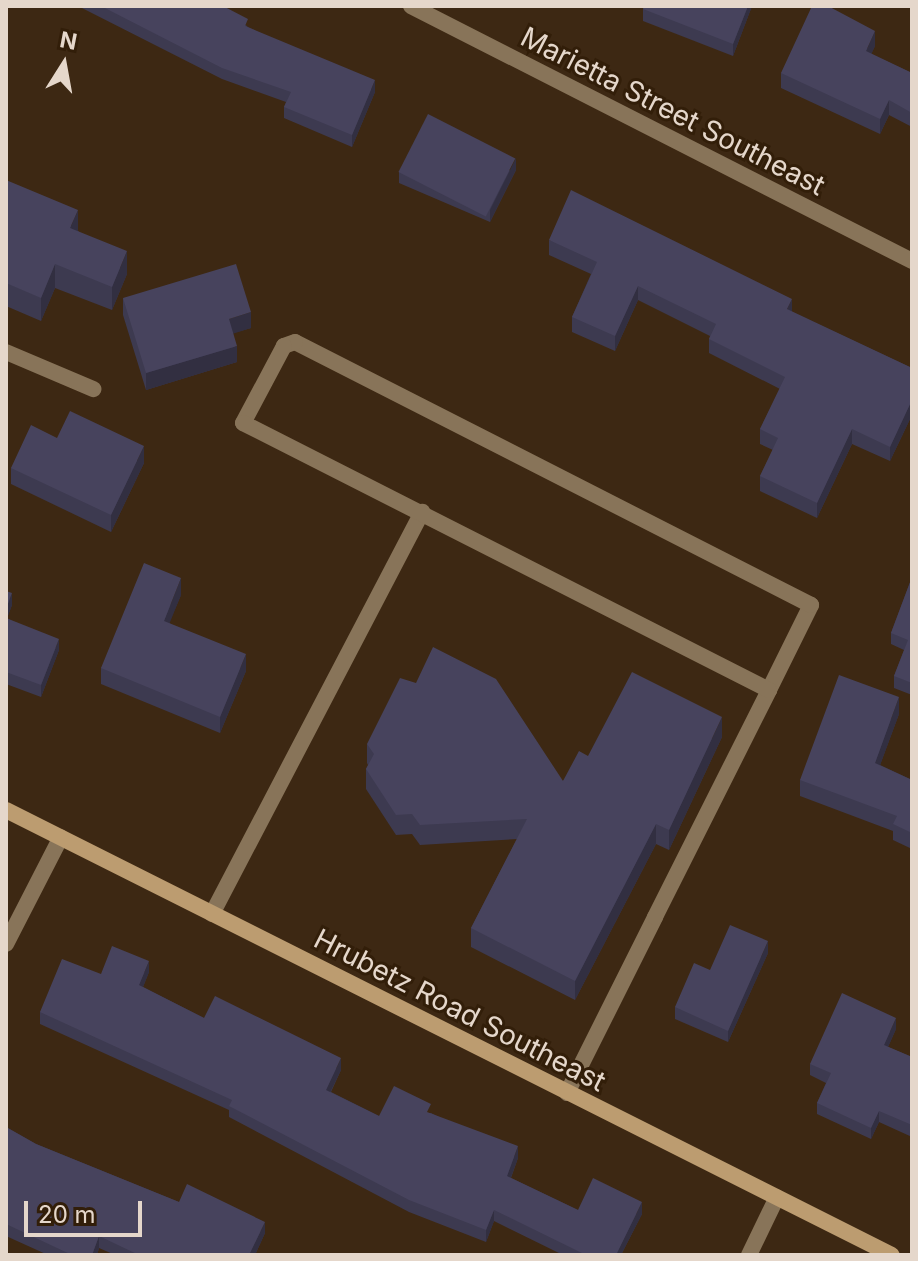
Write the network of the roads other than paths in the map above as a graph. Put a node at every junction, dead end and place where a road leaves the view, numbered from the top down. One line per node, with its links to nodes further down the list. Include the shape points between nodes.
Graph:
1 (411, 6): 2 (street, Marietta Street Southeast)
2 (912, 261)
3 (6, 352): 4 (street)
4 (93, 389)
5 (422, 512): 6 (street); 6 (street, via 243,423 284,346 295,342 811,605); 9 (street)
6 (769, 690): 11 (street)
7 (6, 810): 8 (street, Hrubetz Road Southeast)
8 (61, 837): 9 (street, Hrubetz Road Southeast); 10 (street)
9 (212, 914): 11 (street, Hrubetz Road Southeast)
10 (6, 944)
11 (567, 1093): 12 (street, Hrubetz Road Southeast)
12 (777, 1197): 13 (street); 14 (street, Hrubetz Road Southeast)
13 (749, 1255)
14 (892, 1255)

